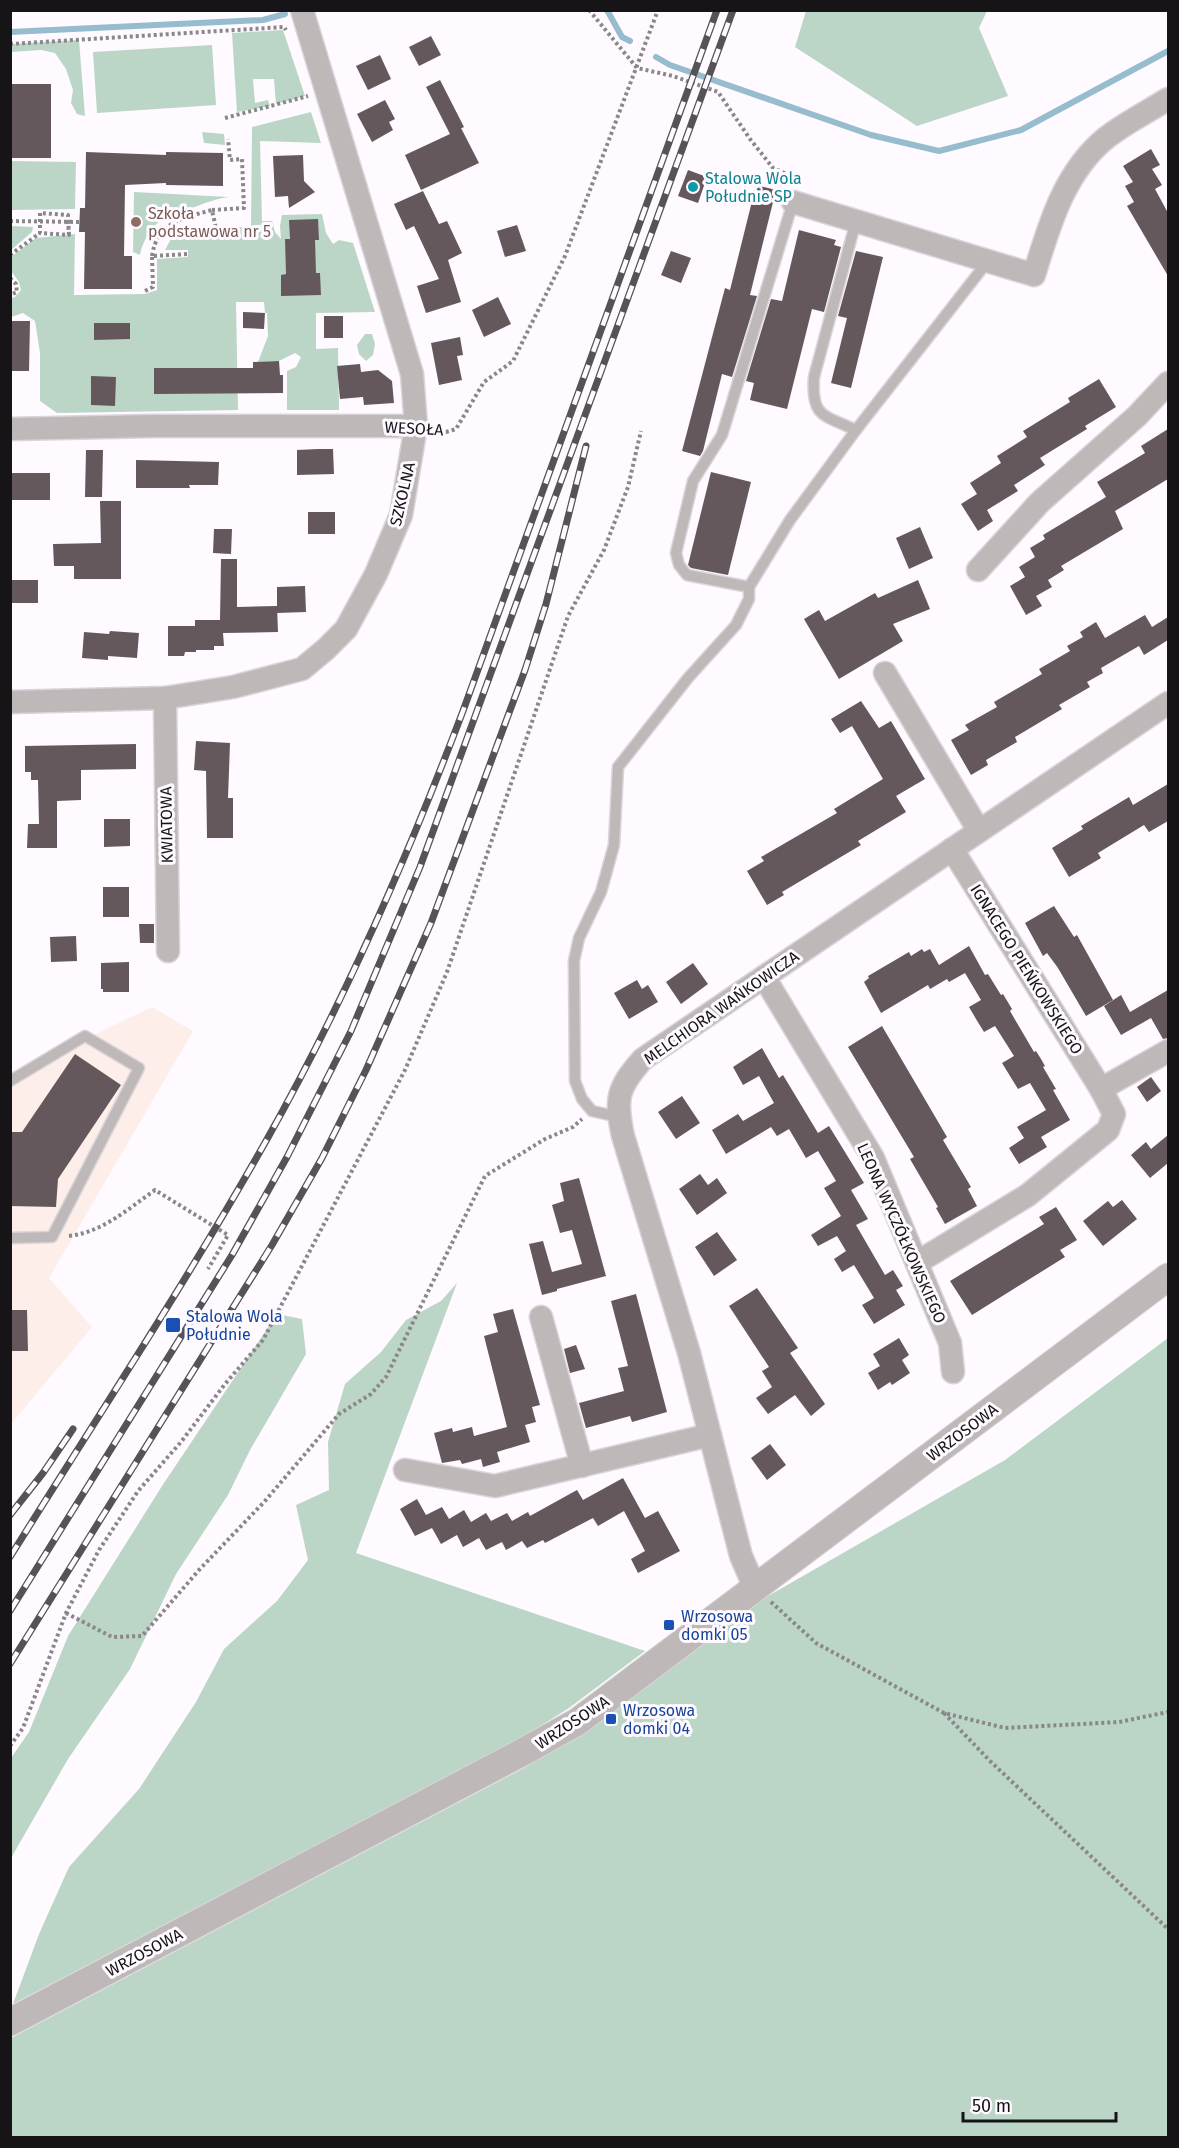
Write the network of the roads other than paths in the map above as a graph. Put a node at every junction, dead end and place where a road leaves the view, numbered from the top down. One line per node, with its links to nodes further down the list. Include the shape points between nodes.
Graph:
1 (302, 10): 7 (street, SZKOLNA, via 412,374)
2 (1168, 99): 5 (street, via 1105,139 1081,164 1053,213 1034,275)
3 (798, 192): 4 (street); 11 (lane, via 722,435 693,482 676,553 687,575)
4 (856, 220): 5 (street); 9 (lane, via 814,377 813,399 822,415)
5 (988, 261): 9 (lane)
6 (1168, 383): 10 (street, via 1137,416 1040,502)
7 (416, 426): 8 (street, WESOŁA); 13 (street, SZKOLNA, via 401,515 346,629 302,669 233,687)
8 (10, 429)
9 (856, 430): 11 (lane, via 790,520)
10 (978, 570)
11 (749, 587): 23 (lane, via 749,598 736,625 688,678 618,767 614,845 602,892 579,938 574,962 575,1081 592,1112)
12 (885, 673): 16 (street)
13 (165, 698): 14 (street, SZKOLNA); 18 (street, KWIATOWA)
14 (10, 702)
15 (1168, 703): 16 (street, MELCHIORA WAŃKOWICZA)
16 (979, 831): 17 (street, MELCHIORA WAŃKOWICZA)
17 (952, 849): 19 (street, MELCHIORA WAŃKOWICZA); 22 (street, IGNACEGO PIEŃKOWSKIEGO)
18 (168, 951)
19 (764, 977): 23 (street, MELCHIORA WAŃKOWICZA, via 643,1059 621,1090); 25 (street, LEONA WYCZÓŁKOWSKIEGO, via 873,1158)
20 (1168, 1051): 22 (street)
21 (10, 1081): 24 (lane, via 85,1036 139,1068 52,1238)
22 (1101, 1089): 25 (street, IGNACEGO PIEŃKOWSKIEGO, via 1114,1114 1108,1130 1028,1195)
23 (619, 1117): 29 (street, MELCHIORA WAŃKOWICZA)
24 (10, 1238)
25 (918, 1262): 28 (street, LEONA WYCZÓŁKOWSKIEGO, via 950,1343)
26 (1168, 1277): 32 (street, WRZOSOWA)
27 (541, 1317): 30 (street)
28 (953, 1371)
29 (710, 1435): 30 (street); 32 (street, MELCHIORA WAŃKOWICZA, via 741,1556)
30 (582, 1466): 31 (street, via 495,1486)
31 (405, 1470)
32 (755, 1588): 33 (street, WRZOSOWA, via 638,1678 552,1737)
33 (10, 2022)

